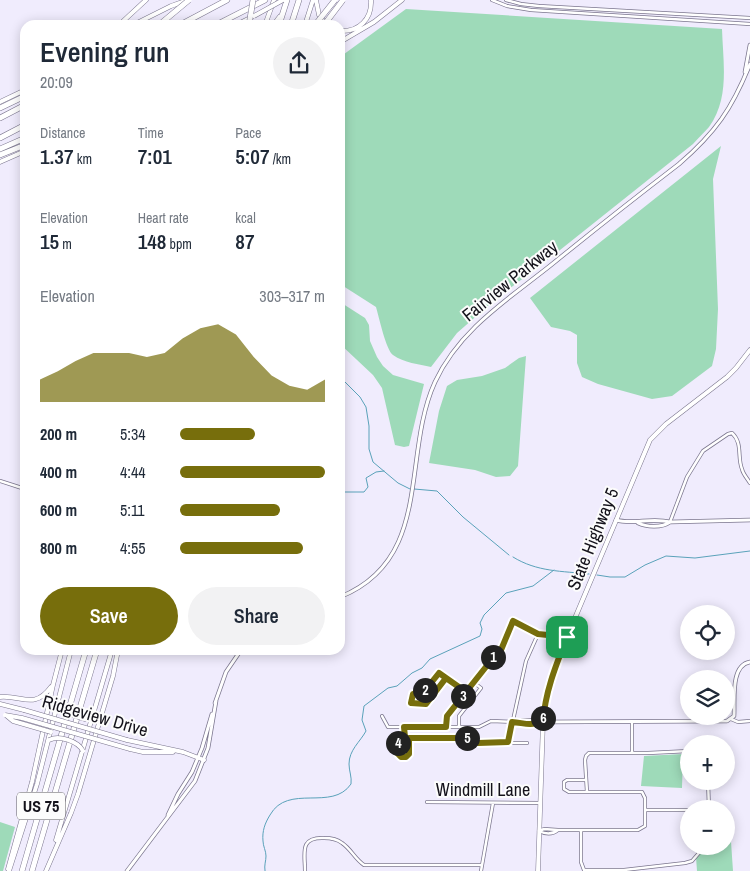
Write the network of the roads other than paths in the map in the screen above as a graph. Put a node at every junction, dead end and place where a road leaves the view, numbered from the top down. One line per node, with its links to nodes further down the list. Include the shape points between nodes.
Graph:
1 (146, 0): 23 (main road)
2 (189, 0): 24 (main road); 25 (highway, bridge)
3 (227, 0): 26 (highway)
4 (265, 0): 15 (highway)
5 (274, 0): 30 (main road)
6 (285, 0): 19 (highway); 28 (main road, bridge)
7 (299, 0): 33 (highway)
8 (314, 0): 34 (main road); 36 (main road)
9 (335, 0): 35 (highway, bridge)
10 (343, 0): 37 (highway, bridge)
11 (371, 0): 40 (main road, via 370,14 365,22 358,28)
12 (402, 0): 41 (main road)
13 (492, 0): 17 (street)
14 (506, 0): 16 (street)
15 (254, 2): 27 (highway); 29 (highway, bridge)
16 (521, 4): 17 (street); 18 (street)
17 (520, 9): 21 (street)
18 (615, 10): 20 (street); 21 (street)
19 (283, 12): 31 (highway); 32 (highway)
20 (696, 14): 22 (street); 38 (street)
21 (614, 16): 38 (street)
22 (750, 18)
23 (124, 20)
24 (143, 20)
25 (165, 20)
26 (189, 20)
27 (224, 20)
28 (246, 20)
29 (250, 20)
30 (267, 20)
31 (277, 20)
32 (281, 20)
33 (293, 20)
34 (307, 20)
35 (319, 20)
36 (322, 20)
37 (329, 20)
38 (696, 20): 39 (street)
39 (750, 24)
40 (345, 31)
41 (345, 39)
42 (750, 45): 44 (street, Fairview Parkway)
43 (750, 64): 44 (street, Fairview Parkway)
44 (743, 80): 67 (street, Fairview Parkway, via 726,114 696,149 487,314 451,354 434,384 426,407 408,512 397,547 386,564 366,582)
45 (20, 92): 47 (main road)
46 (20, 98): 48 (highway)
47 (0, 102)
48 (0, 108)
49 (20, 108): 50 (highway)
50 (0, 118)
51 (20, 128): 52 (highway)
52 (0, 138)
53 (20, 141): 55 (highway)
54 (20, 145): 55 (highway)
55 (13, 146): 56 (highway); 58 (highway)
56 (0, 149)
57 (20, 153): 59 (main road)
58 (0, 155)
59 (0, 162)
60 (750, 350): 64 (main road, State Highway 5, via 736,368 654,436 644,452)
61 (0, 481): 63 (street)
62 (750, 483): 66 (street, via 741,468 739,444 732,433 703,451 687,476)
63 (20, 487)
64 (616, 520): 66 (street, via 626,523 641,520); 69 (main road, State Highway 5)
65 (750, 520): 66 (street)
66 (670, 522)
67 (345, 594)
68 (538, 634): 69 (street); 79 (street, via 513,621 501,650); 93 (street, via 526,661)
69 (567, 637): 94 (main road, State Highway 5, via 549,684)
70 (61, 655): 80 (main road)
71 (70, 655): 86 (main road)
72 (85, 655): 128 (highway, US 75)
73 (96, 655): 129 (highway, US 75)
74 (111, 655): 88 (main road)
75 (117, 655): 125 (main road, via 78,794)
76 (238, 655): 83 (street, via 226,672)
77 (750, 662): 84 (street, via 743,664 738,671)
78 (446, 678): 78 (street, via 439,673 423,693 413,694 411,703 426,704); 81 (street)
79 (473, 682): 81 (street); 99 (street, via 481,688 459,716)
80 (52, 685): 82 (main road, via 38,699); 127 (main road, via 32,782)
81 (466, 692): 98 (street, via 447,716)
82 (0, 697)
83 (216, 701): 112 (street); 113 (street)
84 (735, 703)
85 (1, 704): 90 (main road, Ridgeview Drive, bridge)
86 (58, 704): 88 (main road, bridge, via 63,712 86,719); 90 (main road, bridge)
87 (2, 715): 100 (main road, Ridgeview Drive, bridge, via 22,718)
88 (93, 716): 101 (main road, bridge)
89 (382, 716): 97 (street, via 388,727)
90 (54, 719): 100 (main road, bridge); 101 (main road, Ridgeview Drive, bridge)
91 (735, 720): 92 (street)
92 (750, 721)
93 (512, 722): 94 (street); 99 (street, via 491,721 479,727); 106 (street)
94 (543, 722): 96 (street); 118 (main road, State Highway 5)
95 (680, 722): 96 (street)
96 (632, 723): 111 (street)
97 (404, 727): 98 (street); 103 (street)
98 (446, 727): 99 (street)
99 (459, 727)
100 (52, 729): 102 (main road, Ridgeview Drive, bridge); 105 (main road, bridge)
101 (90, 730): 102 (main road, bridge); 110 (main road, Ridgeview Drive, bridge)
102 (87, 737): 108 (main road, bridge); 110 (main road, Ridgeview Drive, bridge, via 143,752)
103 (405, 737): 104 (street); 104 (street, via 401,737 398,743 401,757 409,754)
104 (409, 738): 106 (street)
105 (49, 740): 108 (main road, bridge, via 55,737 77,744); 127 (main road)
106 (508, 742): 107 (street)
107 (528, 743)
108 (83, 751): 125 (main road)
109 (680, 751): 111 (street)
110 (183, 752): 112 (main road, Ridgeview Drive)
111 (632, 753): 114 (street, via 589,754 586,756)
112 (198, 758): 113 (main road, Ridgeview Drive); 121 (street)
113 (204, 760): 121 (street, via 191,788)
114 (586, 780): 115 (street); 115 (street, via 567,780 564,789)
115 (587, 792): 119 (street, via 642,792 646,798)
116 (426, 802): 117 (street, Windmill Lane)
117 (493, 803): 118 (street, Windmill Lane); 126 (street)
118 (540, 803): 123 (main road, State Highway 5)
119 (645, 810): 120 (street); 122 (street, via 642,829)
120 (680, 810)
121 (164, 823): 131 (street)
122 (581, 830): 123 (street); 124 (street, via 584,870 624,870 685,863)
123 (539, 831): 134 (main road, State Highway 5)
124 (697, 855)
125 (51, 856): 130 (main road)
126 (482, 865): 132 (street, via 364,865 338,840 314,838 305,846); 133 (street)
127 (8, 871)
128 (22, 871)
129 (32, 871)
130 (46, 871)
131 (127, 871)
132 (305, 871)
133 (481, 871)
134 (538, 871)

